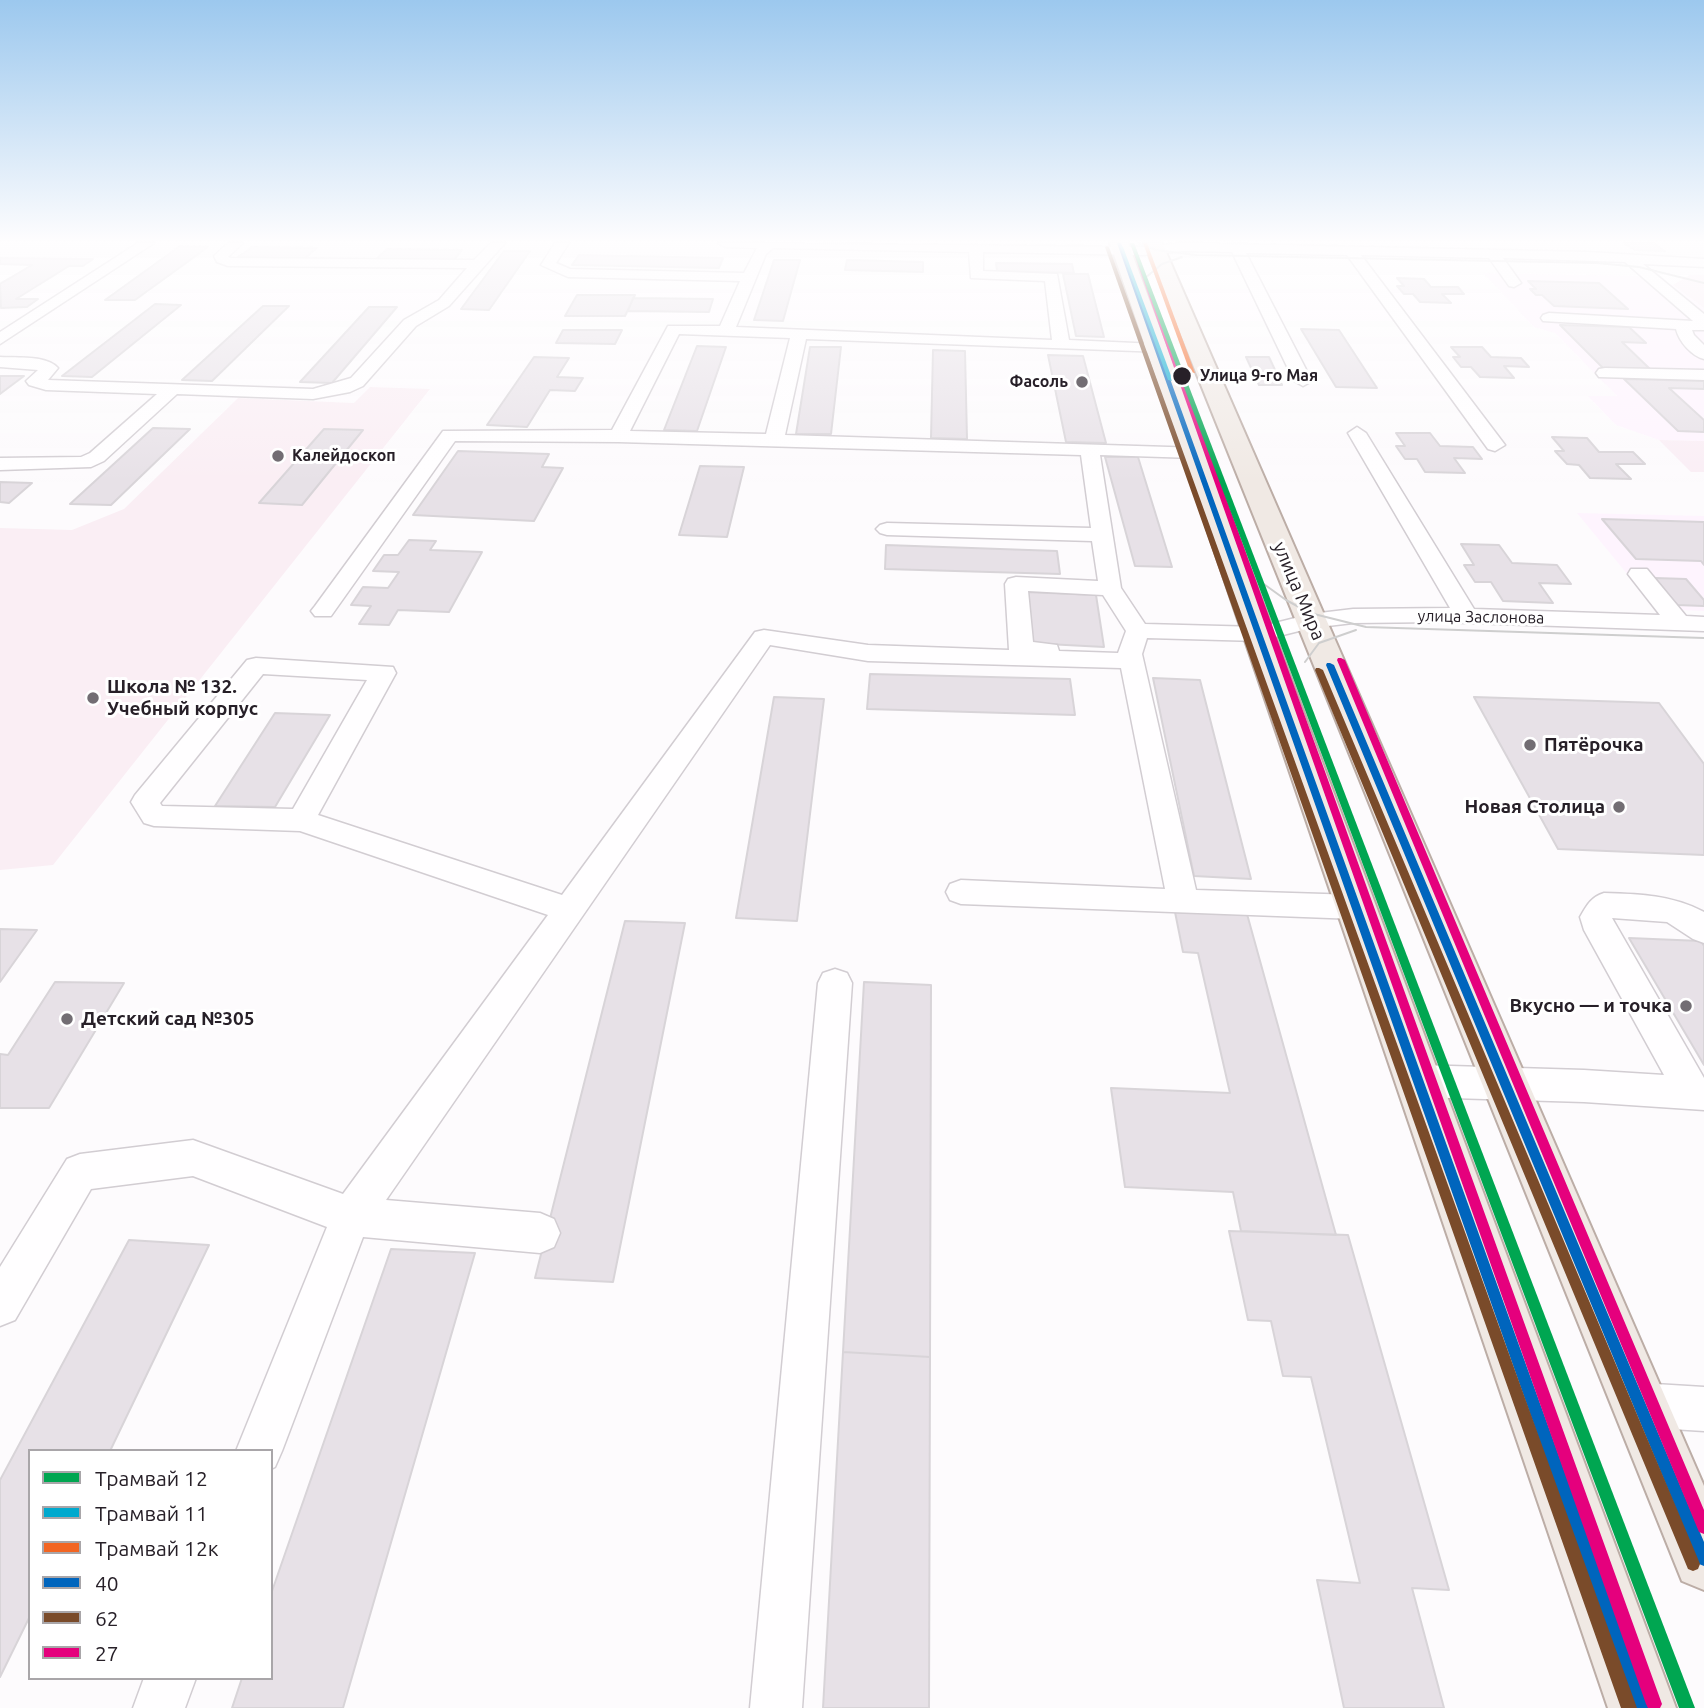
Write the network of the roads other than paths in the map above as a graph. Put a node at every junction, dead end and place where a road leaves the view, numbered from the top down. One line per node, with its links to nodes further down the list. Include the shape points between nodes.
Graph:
1 (25, 323): 14 (street)
2 (410, 323): 22 (street, via 357,382 344,388 313,394)
3 (730, 323): 12 (street)
4 (1058, 323): 15 (street)
5 (1152, 323): 16 (main road)
6 (1173, 323): 36 (main road, улица Мира)
7 (1274, 323): 21 (street)
8 (1404, 323): 26 (street)
9 (1639, 323): 11 (street)
10 (1704, 324): 11 (street)
11 (1683, 325): 17 (street, via 1686,337)
12 (726, 331): 13 (street); 24 (street, via 674,329)
13 (799, 334): 15 (street); 25 (street)
14 (0, 339)
15 (1061, 345): 16 (street)
16 (1157, 349): 28 (main road)
17 (1704, 354)
18 (0, 362): 22 (street, via 50,368 35,381 46,385)
19 (1605, 373): 20 (street)
20 (1704, 375)
21 (1303, 381)
22 (173, 389): 29 (street, via 97,457 84,463)
23 (1357, 433): 35 (street)
24 (618, 436): 25 (street); 34 (street, via 450,435)
25 (774, 441): 27 (street)
26 (1495, 445)
27 (1090, 450): 28 (street); 31 (street)
28 (1194, 453): 39 (main road)
29 (0, 464)
30 (887, 529): 31 (street)
31 (1101, 535): 33 (street)
32 (1639, 574): 37 (street)
33 (1110, 588): 40 (street); 40 (street, via 1016,584 1021,649)
34 (323, 611)
35 (1466, 616): 36 (street, улица Заслонова, via 1353,616); 37 (street, улица Заслонова)
36 (1311, 621): 39 (street, улица Заслонова); 49 (main road, улица Мира)
37 (1679, 623): 38 (street, улица Заслонова)
38 (1704, 624)
39 (1259, 635): 40 (street, улица Заслонова); 44 (main road)
40 (1134, 649): 43 (street); 45 (street, via 868,653 764,637)
41 (301, 820): 41 (street, via 154,816 145,802 256,666 384,673); 45 (street)
42 (961, 892): 43 (street)
43 (1183, 902): 44 (street)
44 (1356, 907): 48 (main road)
45 (570, 910): 51 (street)
46 (1704, 930): 50 (street, via 1667,908 1604,905 1596,917)
47 (835, 983): 60 (street)
48 (1418, 1081): 49 (street); 61 (main road)
49 (1505, 1084): 50 (street); 54 (main road, улица Мира)
50 (1699, 1094)
51 (351, 1216): 52 (street); 53 (street, via 193,1158 80,1172); 56 (street)
52 (540, 1233)
53 (0, 1305)
54 (1639, 1405): 55 (street); 57 (main road, улица Мира)
55 (1704, 1409)
56 (260, 1449)
57 (1704, 1559)
58 (169, 1680): 59 (street)
59 (159, 1708)
60 (776, 1708)
61 (1642, 1708)

